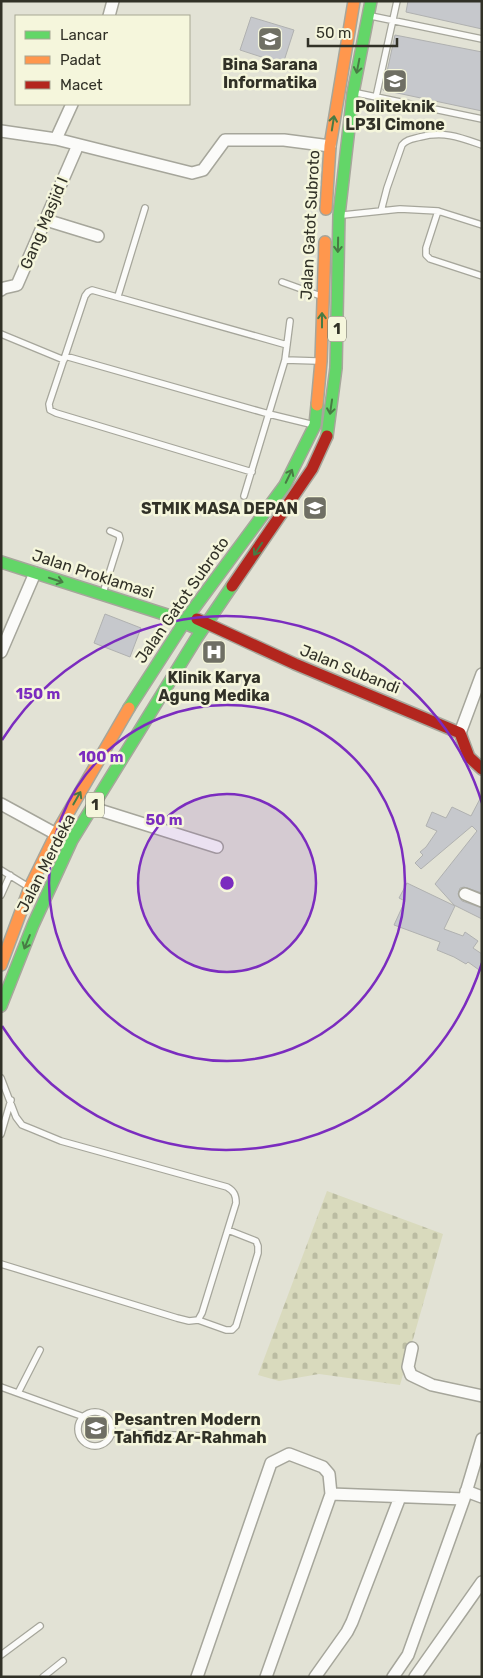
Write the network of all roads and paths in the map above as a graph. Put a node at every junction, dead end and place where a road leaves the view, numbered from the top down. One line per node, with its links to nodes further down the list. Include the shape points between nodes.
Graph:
1 (114, 1): 5 (street)
2 (354, 1): 17 (main road, Jalan Gatot Subroto / 1, one-way to 2)
3 (371, 1): 6 (main road, Jalan Gatot Subroto / 1)
4 (397, 1): 7 (lane)
5 (109, 15)
6 (368, 16): 7 (lane); 9 (main road, Jalan Gatot Subroto / 1, one-way to 9)
7 (393, 21): 8 (lane); 10 (lane)
8 (482, 39)
9 (353, 93): 10 (lane); 21 (main road, Jalan Gatot Subroto / 1)
10 (376, 97): 12 (lane)
11 (72, 105): 14 (street)
12 (482, 119)
13 (1, 132): 14 (street)
14 (56, 139): 15 (street)
15 (78, 145): 17 (street, via 192,173 202,170 225,140 284,140); 22 (street, Gang Masjid I)
16 (482, 145): 19 (lane, via 445,134 406,140)
17 (330, 146): 29 (main road, Jalan Gatot Subroto / 1)
18 (145, 208): 28 (lane)
19 (381, 211): 20 (lane, via 400,208); 21 (lane)
20 (438, 211): 23 (lane); 25 (lane, via 426,255)
21 (339, 216): 45 (main road, Jalan Gatot Subroto / 1, one-way to 45, via 336,368 327,435 312,469)
22 (46, 220): 24 (street); 27 (street, Gang Masjid I, via 17,285)
23 (482, 225)
24 (98, 236)
25 (482, 276)
26 (282, 282): 29 (lane)
27 (1, 290)
28 (118, 296): 32 (lane); 33 (lane, via 97,290 88,292)
29 (322, 296): 35 (main road, Jalan Gatot Subroto / 1, one-way to 29)
30 (290, 321): 32 (lane)
31 (1, 334): 33 (lane)
32 (287, 345): 34 (lane)
33 (64, 358): 36 (lane); 38 (lane, via 49,404 50,410)
34 (285, 360): 35 (lane); 36 (lane)
35 (322, 361): 37 (main road, Jalan Gatot Subroto / 1)
36 (269, 414): 37 (lane); 38 (lane)
37 (315, 425): 44 (main road, Jalan Gatot Subroto / 1, one-way to 37, via 285,484)
38 (252, 472): 39 (lane)
39 (244, 496)
40 (110, 531): 43 (lane, via 120,539)
41 (1, 562): 42 (main road, Jalan Proklamasi)
42 (35, 573): 43 (main road, Jalan Proklamasi, one-way to 43); 46 (street)
43 (103, 595): 44 (main road, Jalan Proklamasi)
44 (187, 619): 45 (main road, Jalan Subandi); 53 (main road, Jalan Gatot Subroto / 1, one-way to 44, via 128,710)
45 (205, 627): 48 (main road, Jalan Gatot Subroto / 1); 49 (main road, Jalan Subandi)
46 (1, 652)
47 (482, 674): 49 (street)
48 (148, 716): 52 (main road, Jalan Merdeka / 1)
49 (460, 733): 50 (main road, via 469,757)
50 (482, 769)
51 (1, 804): 53 (street)
52 (93, 808): 54 (street); 60 (main road, Jalan Merdeka / 1, via 72,840)
53 (56, 834): 57 (main road, Jalan Gatot Subroto / 1)
54 (217, 847)
55 (1, 870): 56 (lane)
56 (10, 875): 57 (lane); 59 (lane)
57 (30, 887): 60 (lane); 62 (main road, Jalan Gatot Subroto / 1)
58 (464, 894): 61 (street)
59 (1, 895)
60 (46, 897): 63 (main road, Jalan Merdeka / 1, one-way to 63)
61 (482, 901)
62 (1, 965)
63 (1, 1006)
64 (1, 1078): 65 (lane)
65 (11, 1100): 66 (lane); 67 (lane, via 16,1117 32,1129 227,1187 236,1196)
66 (1, 1134)
67 (228, 1230): 69 (lane); 69 (lane, via 256,1241 258,1246 236,1326 226,1330)
68 (1, 1264): 69 (lane, via 177,1318)
69 (198, 1320)
70 (412, 1348): 74 (street, via 408,1367 410,1375 432,1385)
71 (40, 1350): 73 (lane)
72 (1, 1387): 73 (lane)
73 (18, 1393): 75 (lane)
74 (482, 1396)
75 (84, 1416): 76 (lane, via 93,1412 104,1414 111,1422); 76 (lane, via 78,1426 80,1437 87,1445 97,1447 107,1442)
76 (112, 1433): 77 (lane)
77 (236, 1437)
78 (482, 1439): 80 (street)
79 (331, 1494): 81 (street); 88 (street, via 329,1474 322,1467 289,1454 271,1463); 89 (street)
80 (465, 1495): 81 (street); 82 (street); 91 (street, via 408,1655)
81 (400, 1497): 90 (street, via 352,1622)
82 (482, 1497)
83 (481, 1586): 92 (street)
84 (40, 1626): 85 (lane)
85 (1, 1655)
86 (63, 1661): 87 (lane)
87 (43, 1677)
88 (197, 1677)
89 (266, 1677)
90 (316, 1677)
91 (393, 1677)
92 (415, 1677)

